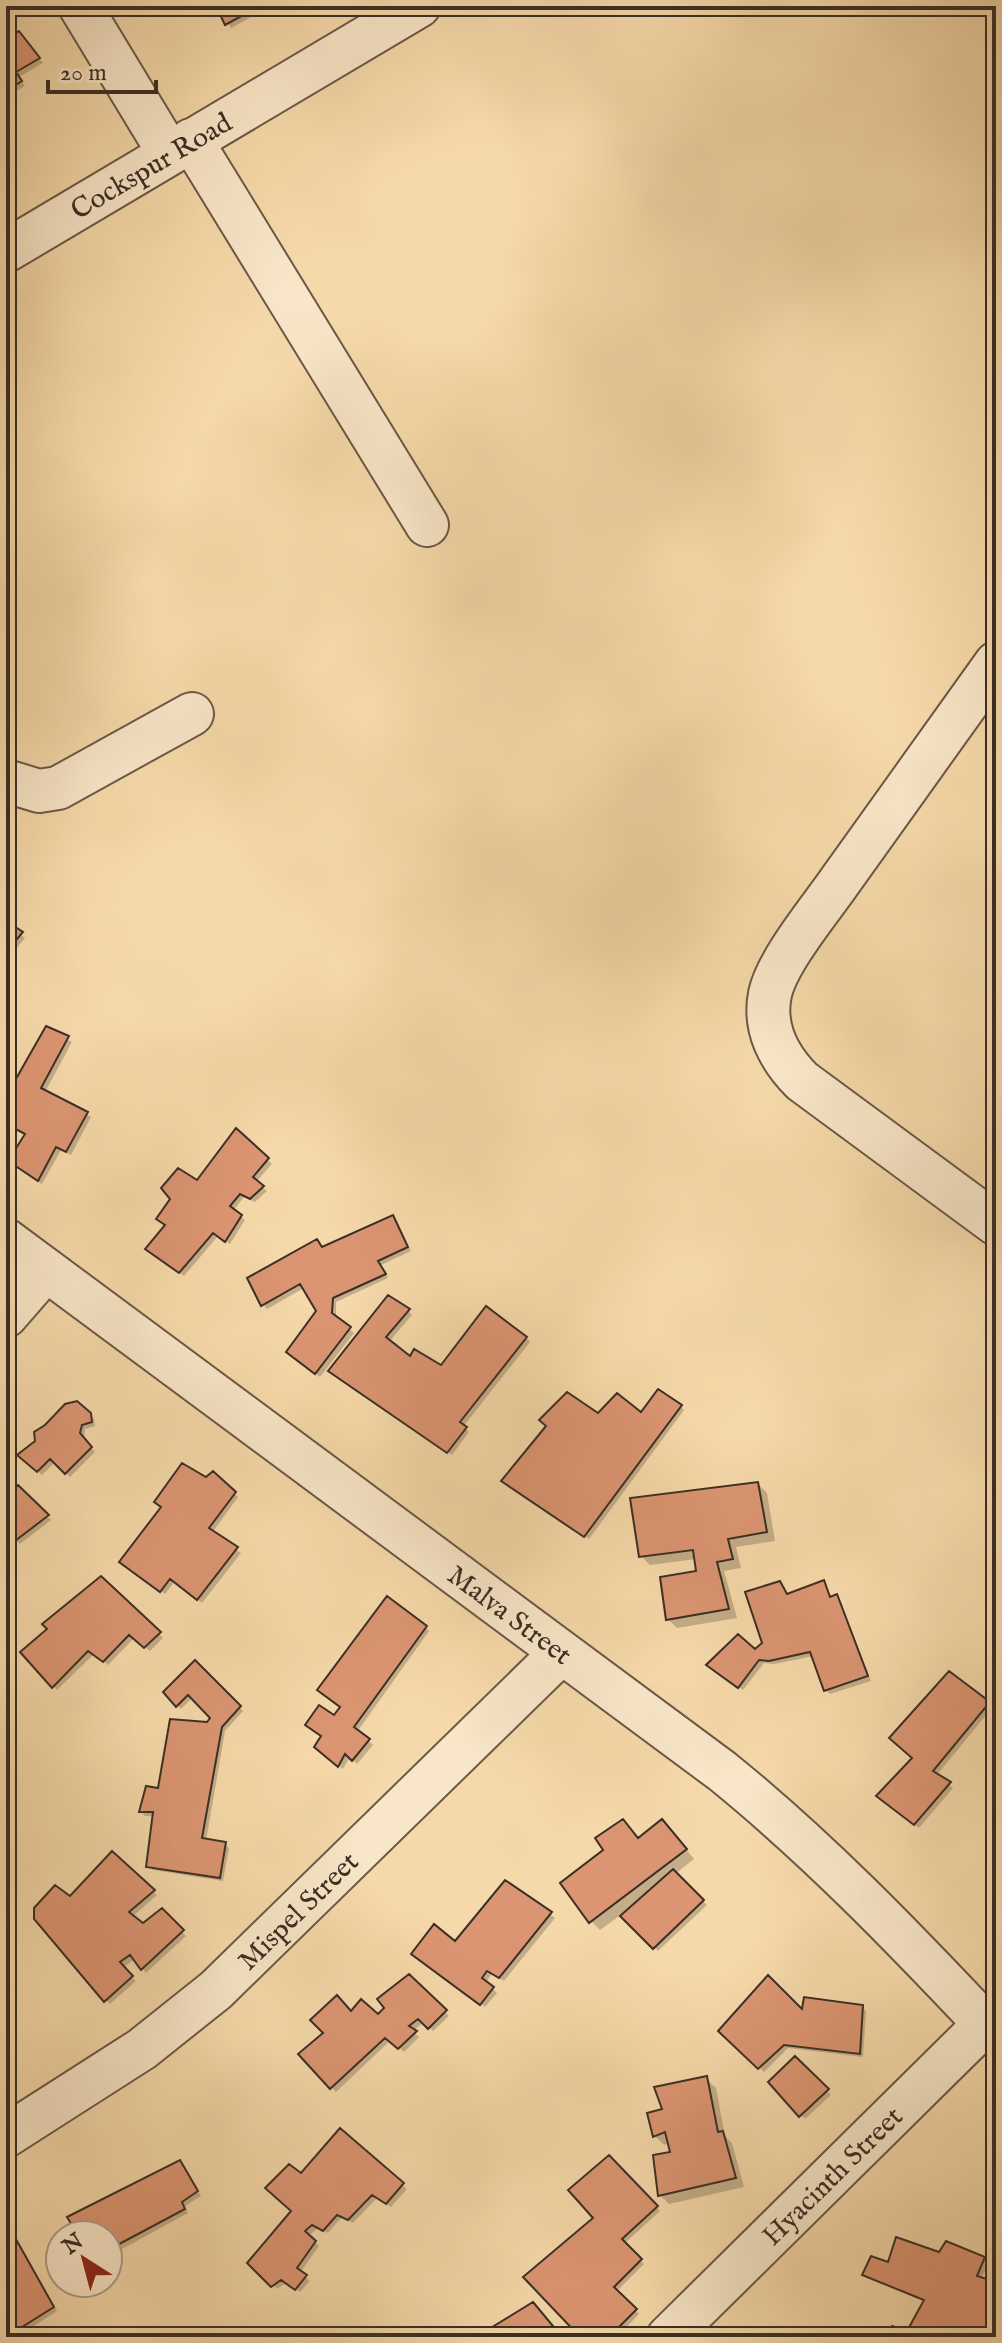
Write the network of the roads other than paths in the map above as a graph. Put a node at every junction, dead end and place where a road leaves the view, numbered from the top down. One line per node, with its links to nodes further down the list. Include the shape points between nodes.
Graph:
1 (80, 6): 3 (street)
2 (419, 6): 3 (street, Cockspur Road)
3 (180, 147): 4 (street, Cockspur Road); 5 (street)
4 (6, 251)
5 (427, 525)
6 (996, 663): 9 (street, via 809,925 778,974 768,1012 779,1054 802,1081)
7 (192, 714): 8 (street, via 58,788 39,791)
8 (6, 781)
9 (996, 1224)
10 (6, 1240): 11 (street, Malva Street)
11 (46, 1270): 12 (street); 13 (street, Malva Street)
12 (6, 1316)
13 (561, 1653): 14 (street, Malva Street, via 778,1816); 15 (street, Mispel Street, via 216,1990 142,2049)
14 (991, 2018): 16 (street, Hyacinth Street)
15 (6, 2136)
16 (668, 2337)

